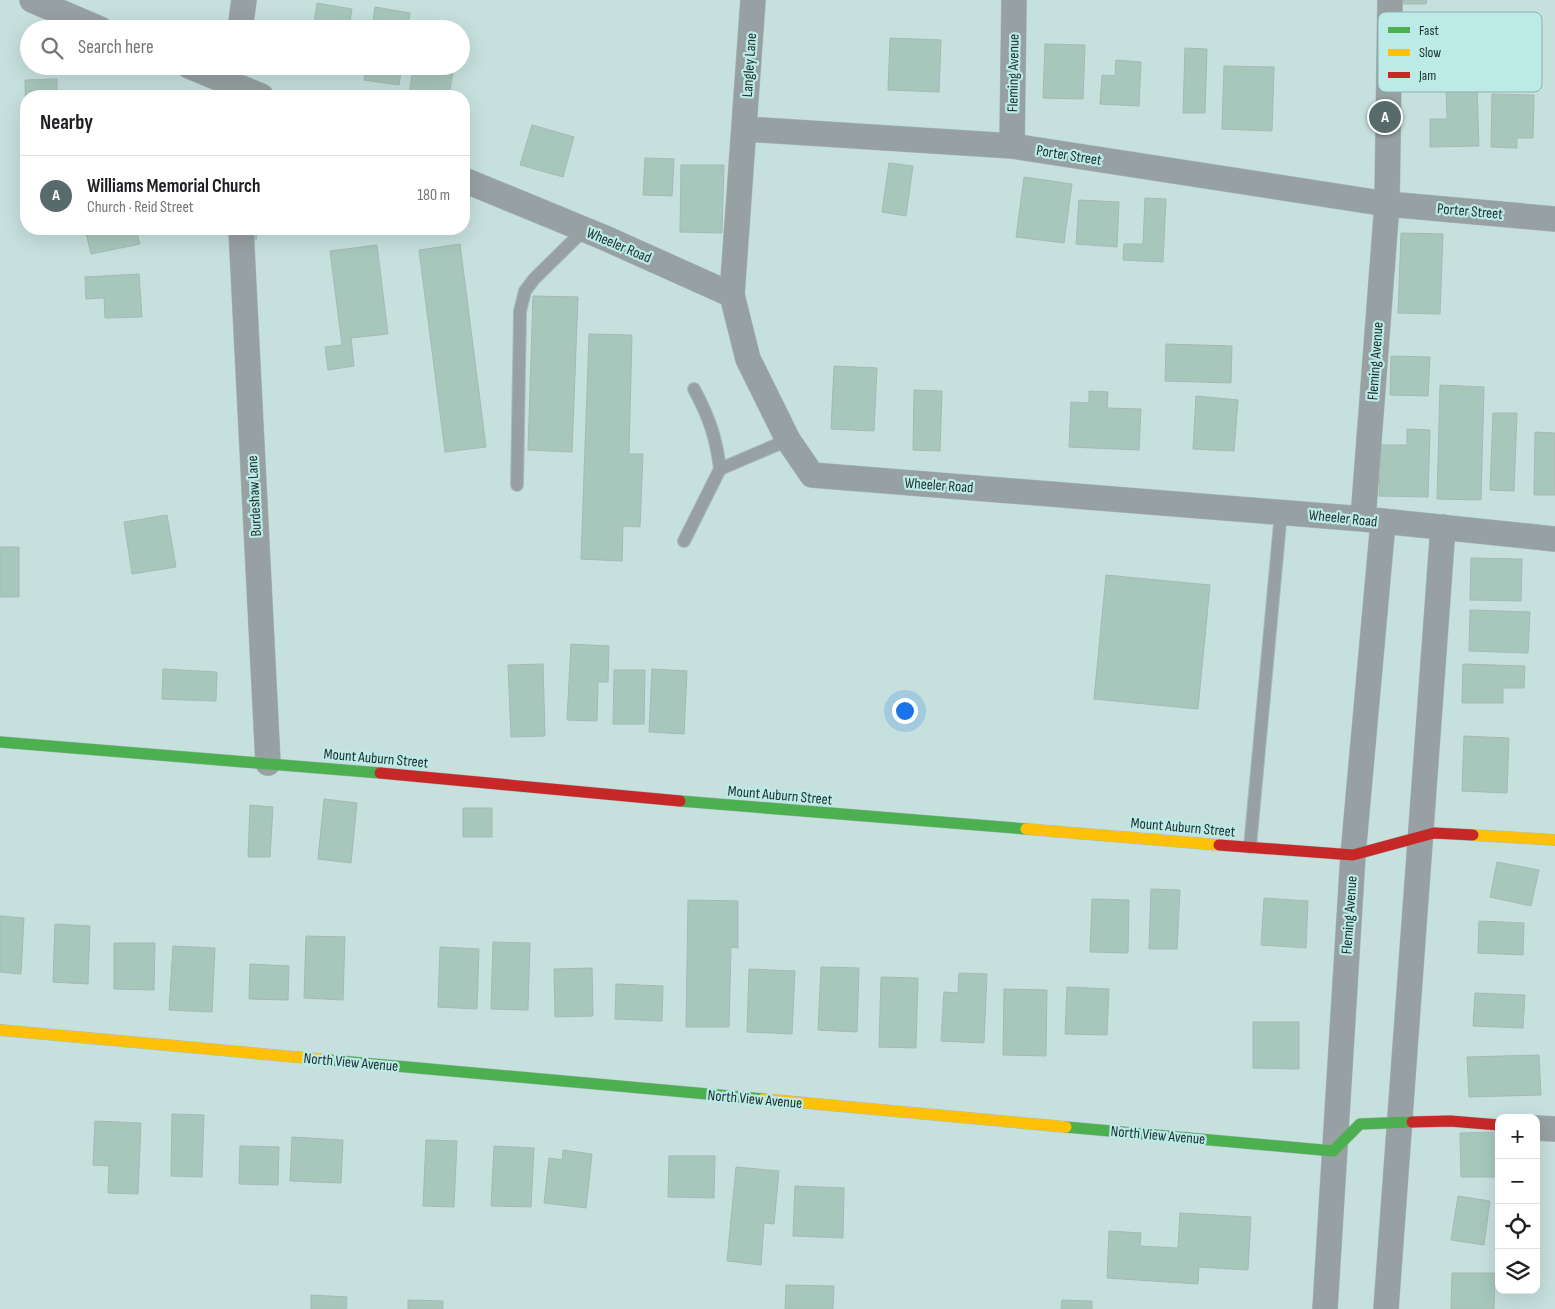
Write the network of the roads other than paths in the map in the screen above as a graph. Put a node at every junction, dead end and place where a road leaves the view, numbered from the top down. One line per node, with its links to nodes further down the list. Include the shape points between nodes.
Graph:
1 (32, 0): 5 (street)
2 (244, 0): 6 (street)
3 (753, 0): 11 (street, Langley Lane)
4 (1014, 0): 12 (street, Fleming Avenue)
5 (79, 20)
6 (241, 20)
7 (213, 75): 8 (street)
8 (235, 83): 9 (street)
9 (249, 90)
10 (1389, 92): 14 (street, Fleming Avenue)
11 (745, 129): 12 (street, Porter Street); 18 (street)
12 (1012, 146): 14 (street, Porter Street)
13 (470, 182): 16 (street, Wheeler Road)
14 (1387, 204): 15 (street, Porter Street); 24 (street, Fleming Avenue)
15 (1555, 219)
16 (584, 230): 18 (street, Wheeler Road); 22 (lane, via 525,291 520,311)
17 (241, 235): 29 (street, Burdeshaw Lane)
18 (732, 295): 20 (street, Wheeler Road, via 748,359)
19 (694, 388): 21 (lane, via 716,438)
20 (788, 440): 21 (lane); 23 (street, Wheeler Road, via 812,476)
21 (720, 469): 27 (lane)
22 (517, 485)
23 (1281, 512): 24 (street, Wheeler Road); 32 (lane)
24 (1373, 520): 25 (street, Wheeler Road); 33 (street, Fleming Avenue)
25 (1443, 527): 26 (street, Wheeler Road); 30 (street)
26 (1555, 539)
27 (684, 542)
28 (0, 742): 29 (street, Mount Auburn Street)
29 (268, 763): 32 (street, Mount Auburn Street, via 699,803)
30 (1422, 836): 31 (street, Mount Auburn Street, via 1434,833); 33 (street, Mount Auburn Street); 35 (street)
31 (1555, 840)
32 (1250, 847): 33 (street, Mount Auburn Street)
33 (1353, 855): 39 (street, Fleming Avenue)
34 (0, 1030): 39 (street, North View Avenue)
35 (1399, 1123): 36 (street, via 1450,1121); 39 (street, via 1360,1124); 41 (street)
36 (1495, 1125)
37 (1540, 1128): 38 (street)
38 (1555, 1129)
39 (1333, 1151): 40 (street, Fleming Avenue)
40 (1325, 1309)
41 (1386, 1309)

